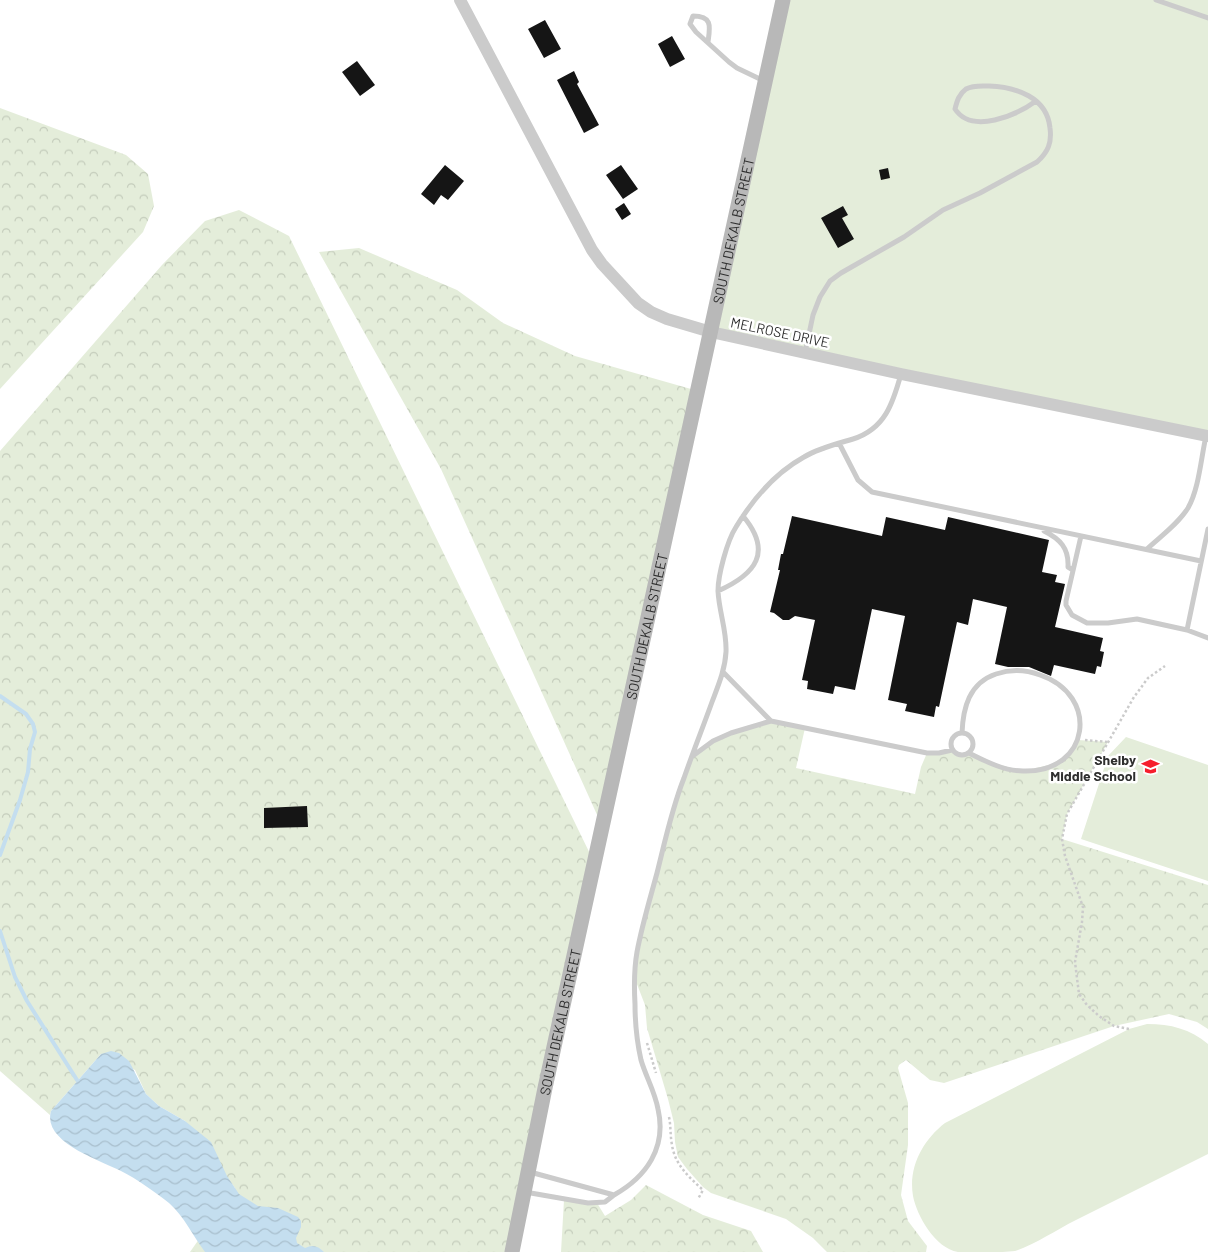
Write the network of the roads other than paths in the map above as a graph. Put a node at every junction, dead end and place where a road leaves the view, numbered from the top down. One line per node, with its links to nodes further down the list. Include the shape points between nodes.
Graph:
1 (460, 0): 8 (street, MELROSE DRIVE, via 577,224 602,264 638,303 651,312)
2 (783, 0): 6 (main road, SOUTH DEKALB STREET)
3 (1156, 0): 4 (lane)
4 (1208, 18)
5 (708, 42): 5 (lane, via 691,27 693,16 708,22); 6 (lane, via 737,68)
6 (765, 81): 8 (main road, SOUTH DEKALB STREET)
7 (1036, 101): 7 (lane, via 1026,93 1004,87 976,86 959,96 955,108 960,116 982,121 1000,119 1024,110); 9 (lane, via 1042,105 1050,121 1051,136 1044,155 988,189 943,210 830,281 813,315)
8 (711, 332): 9 (street, MELROSE DRIVE); 29 (main road, SOUTH DEKALB STREET)
9 (804, 353): 10 (street, MELROSE DRIVE)
10 (901, 374): 11 (street, MELROSE DRIVE); 12 (lane, via 893,402 880,422 865,434)
11 (1207, 436): 17 (lane, via 1187,509)
12 (839, 443): 13 (lane, via 805,456 777,476); 14 (lane, via 858,480 872,492)
13 (743, 516): 20 (lane, via 734,531 720,573); 20 (lane, via 757,538 757,556 745,577)
14 (1044, 528): 16 (lane); 19 (lane, via 1066,550 1068,567)
15 (1208, 529): 18 (lane)
16 (1080, 536): 17 (lane); 19 (lane)
17 (1147, 549): 18 (lane)
18 (1201, 561): 21 (lane)
19 (1073, 570): 21 (lane, via 1066,604 1072,615 1080,620 1096,624 1137,619)
20 (718, 592): 23 (lane, via 726,635)
21 (1187, 630): 22 (lane)
22 (1208, 638)
23 (723, 672): 24 (lane); 28 (lane)
24 (771, 721): 26 (lane, via 927,753); 28 (lane, via 731,733)
25 (962, 733): 26 (lane, via 953,737); 27 (lane, via 973,742); 27 (lane, via 967,701 974,689 991,676 1012,670 1051,679 1063,688 1079,717 1078,740 1062,762 1052,767 1023,771 1003,768)
26 (952, 750): 27 (lane, via 960,755)
27 (969, 753)
28 (694, 755): 31 (lane, via 670,822 637,951 636,1030 642,1064 659,1111 658,1145 646,1170)
29 (529, 1172): 30 (main road, SOUTH DEKALB STREET); 31 (lane)
30 (525, 1192): 31 (lane, via 588,1203 605,1202); 32 (main road, SOUTH DEKALB STREET)
31 (614, 1195)
32 (512, 1252)

